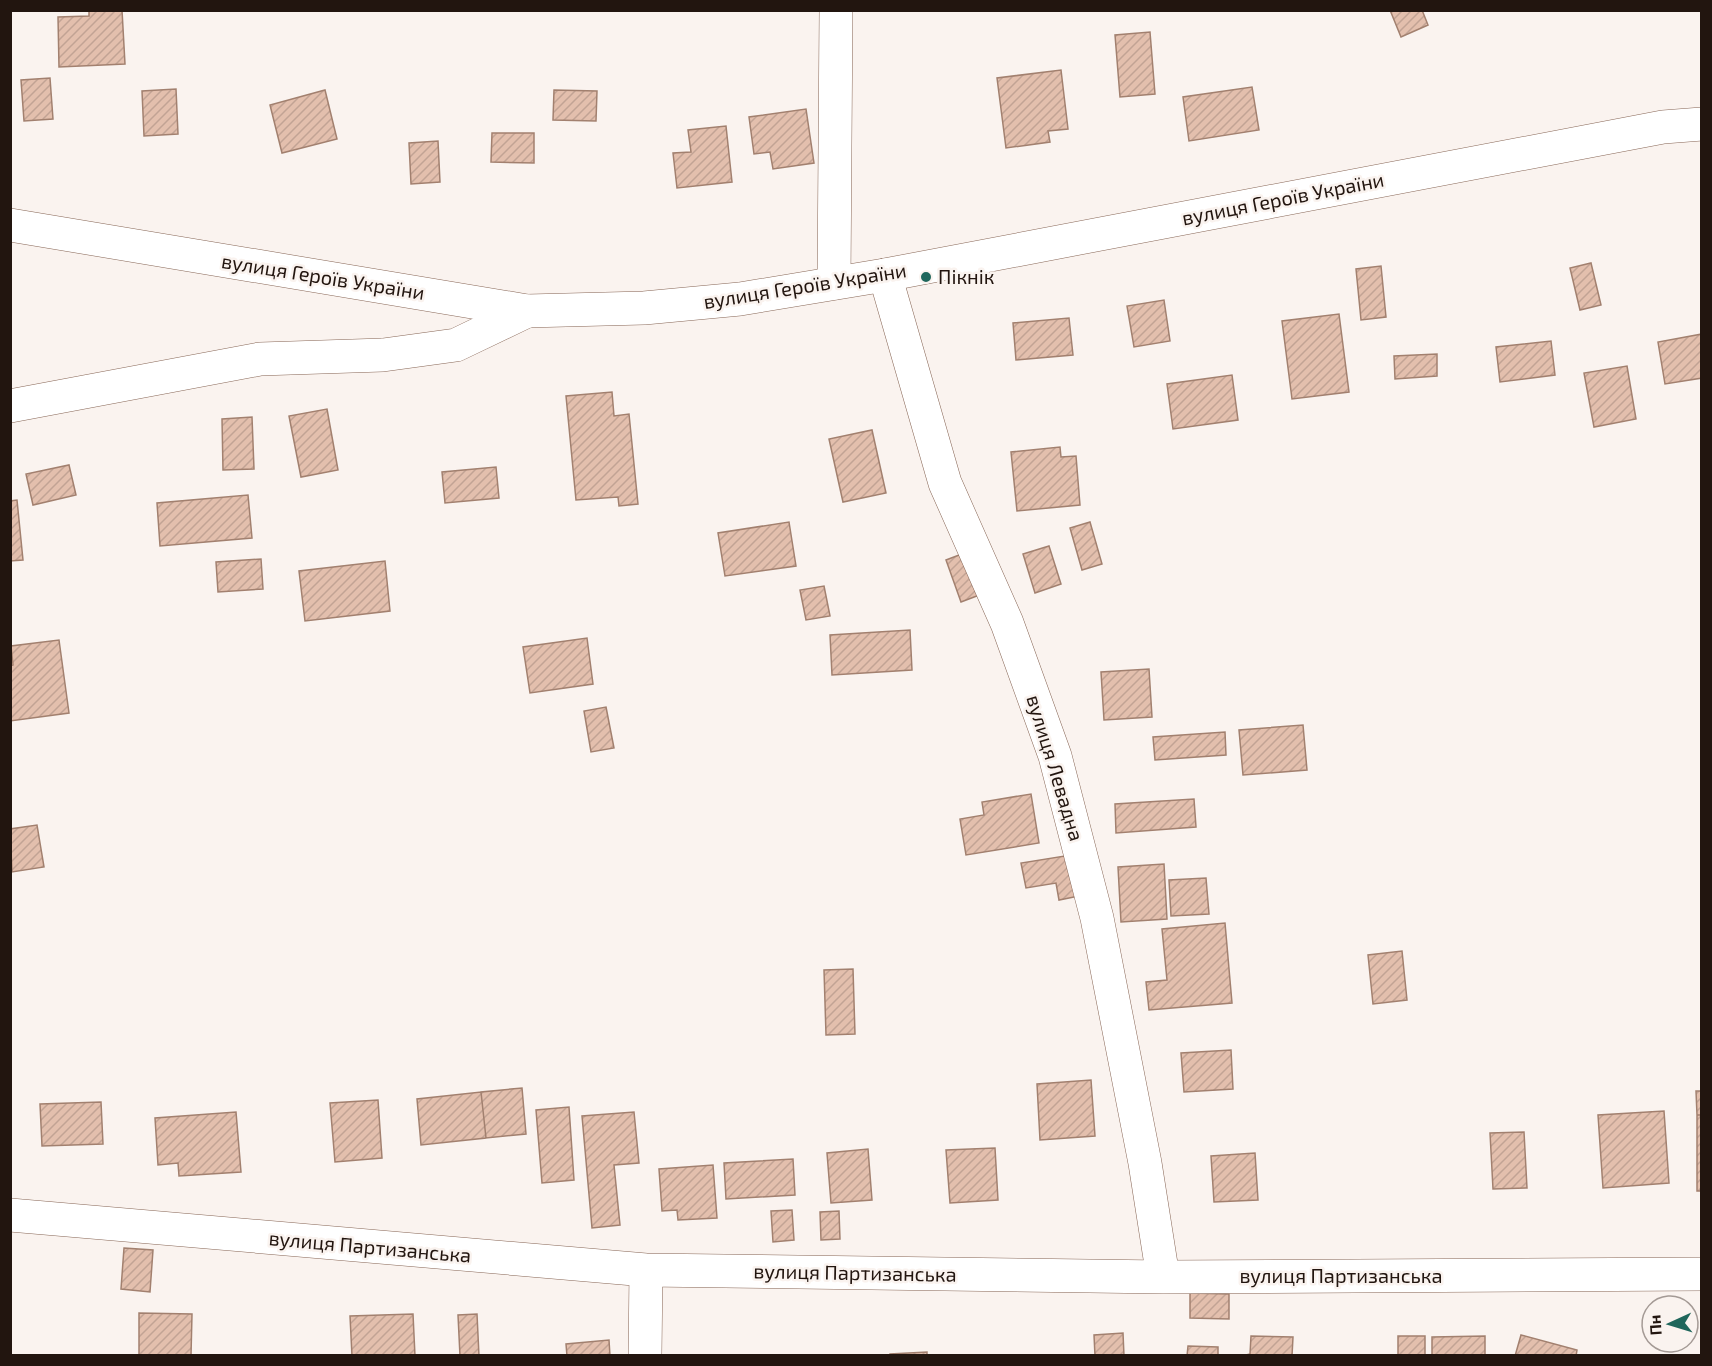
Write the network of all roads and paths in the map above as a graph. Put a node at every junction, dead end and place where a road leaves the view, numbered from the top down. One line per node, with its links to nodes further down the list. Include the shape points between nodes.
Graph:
1 (836, 10): 5 (street)
2 (1701, 124): 4 (street, вулиця Героїв України)
3 (10, 225): 6 (street, вулиця Героїв України)
4 (885, 275): 5 (street, вулиця Героїв України); 11 (street, вулиця Левадна, via 945,483 1007,623 1056,756 1097,918)
5 (834, 284): 6 (street, вулиця Героїв України, via 740,299 644,308)
6 (527, 311): 7 (street, via 456,345 383,355 260,359)
7 (10, 406)
8 (10, 1215): 9 (street, вулиця Партизанська)
9 (646, 1270): 11 (street, вулиця Партизанська); 12 (street)
10 (1701, 1274): 11 (street, вулиця Партизанська)
11 (1163, 1278)
12 (645, 1356)

